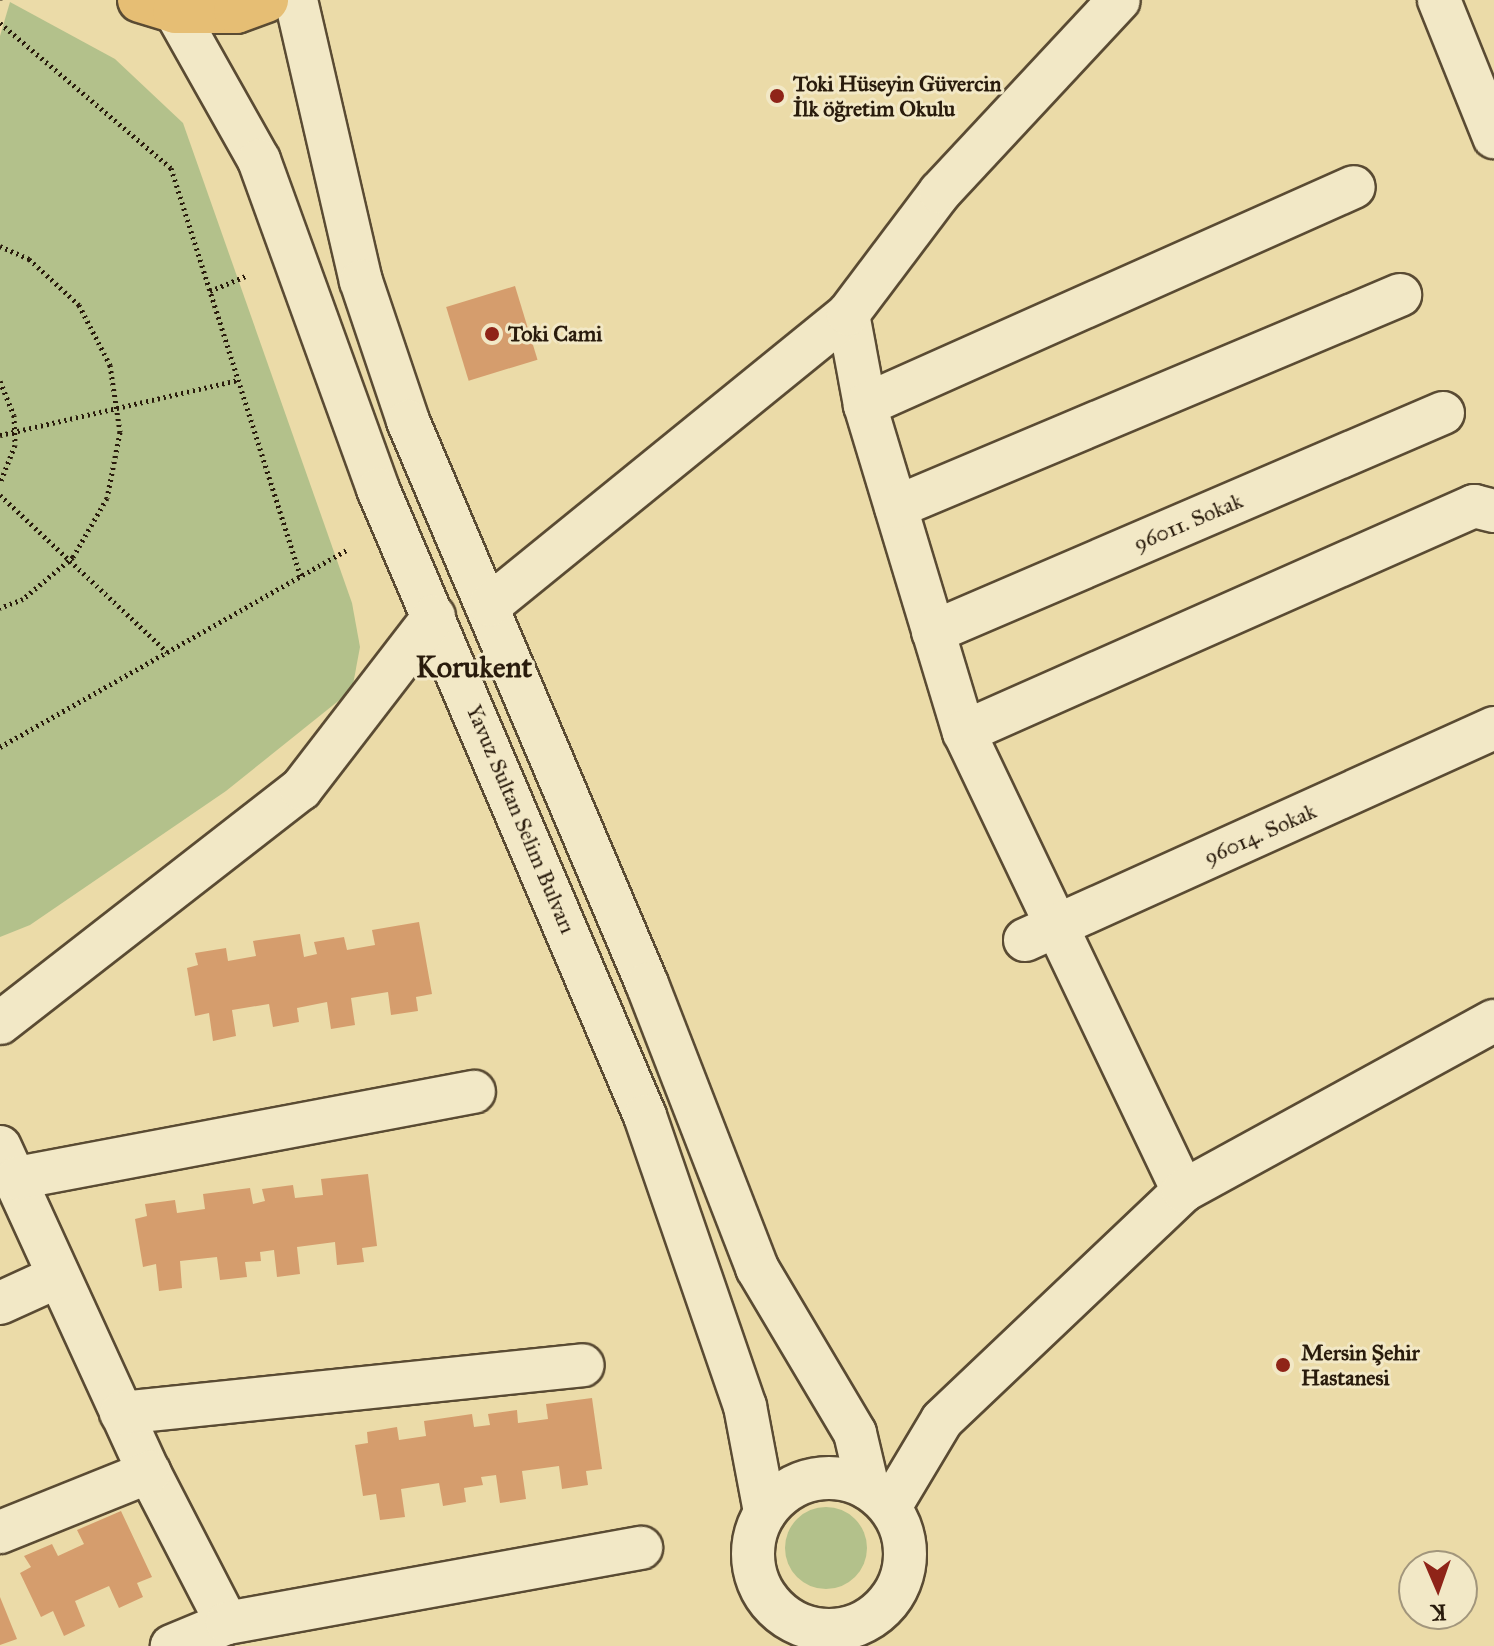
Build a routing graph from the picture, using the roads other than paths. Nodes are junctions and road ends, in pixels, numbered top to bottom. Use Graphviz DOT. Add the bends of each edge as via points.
graph roads {
  1 [pos="266,0"];
  2 [pos="296,0"];
  3 [pos="1119,0"];
  4 [pos="1439,0"];
  5 [pos="162,4"];
  6 [pos="1494,137"];
  7 [pos="1354,187"];
  8 [pos="1400,295"];
  9 [pos="848,314"];
  10 [pos="865,405"];
  11 [pos="1443,413"];
  12 [pos="896,507"];
  13 [pos="1494,511"];
  14 [pos="490,605"];
  15 [pos="434,616"];
  16 [pos="933,632"];
  17 [pos="1494,728"];
  18 [pos="964,732"];
  19 [pos="1042,932"];
  20 [pos="1494,1021"];
  21 [pos="0,1023"];
  22 [pos="474,1092"];
  23 [pos="8,1163"];
  24 [pos="1183,1191"];
  25 [pos="57,1277"];
  26 [pos="0,1303"];
  27 [pos="583,1365"];
  28 [pos="121,1413"];
  29 [pos="149,1472"];
  30 [pos="879,1497"];
  31 [pos="765,1512"];
  32 [pos="0,1532"];
  33 [pos="641,1548"];
  34 [pos="895,1594"];
  35 [pos="227,1623"];
  36 [pos="783,1630"];
  37 [pos="172,1646"];
  38 [pos="882,1646"];
  1 -- 5 [label="main road" via="236,11"];
  2 -- 14 [label="street" via="361,281 408,421"];
  3 -- 9 [label="street" via="940,192"];
  4 -- 6 [label="street"];
  5 -- 15 [label="street, Yavuz Sultan Selim Bulvarı" via="259,160 378,489"];
  7 -- 10 [label="street"];
  8 -- 12 [label="street"];
  9 -- 10 [label="street"];
  9 -- 14 [label="street"];
  10 -- 12 [label="street"];
  11 -- 16 [label="street, 96011. Sokak"];
  12 -- 16 [label="street"];
  13 -- 18 [label="street" via="1474,506"];
  14 -- 30 [label="street" via="647,984 757,1268 855,1433"];
  15 -- 21 [label="street" via="301,789"];
  15 -- 31 [label="street, Yavuz Sultan Selim Bulvarı" via="645,1116 745,1406"];
  16 -- 18 [label="street"];
  17 -- 19 [label="street, 96014. Sokak"];
  18 -- 19 [label="street"];
  19 -- 24 [label="street"];
  20 -- 24 [label="street"];
  22 -- 23 [label="street"];
  23 -- 25 [label="street"];
  24 -- 30 [label="street" via="942,1420"];
  25 -- 26 [label="street"];
  25 -- 28 [label="street"];
  27 -- 28 [label="street"];
  28 -- 29 [label="street"];
  29 -- 32 [label="street"];
  29 -- 35 [label="street"];
  30 -- 31 [label="street" via="823,1478 791,1489"];
  30 -- 34 [label="street" via="902,1530 906,1556"];
  31 -- 36 [label="street" via="755,1536 753,1562"];
  33 -- 35 [label="street"];
  34 -- 36 [label="street" via="864,1622 844,1629"];
  34 -- 38 [label="street"];
  35 -- 37 [label="street"];
}
